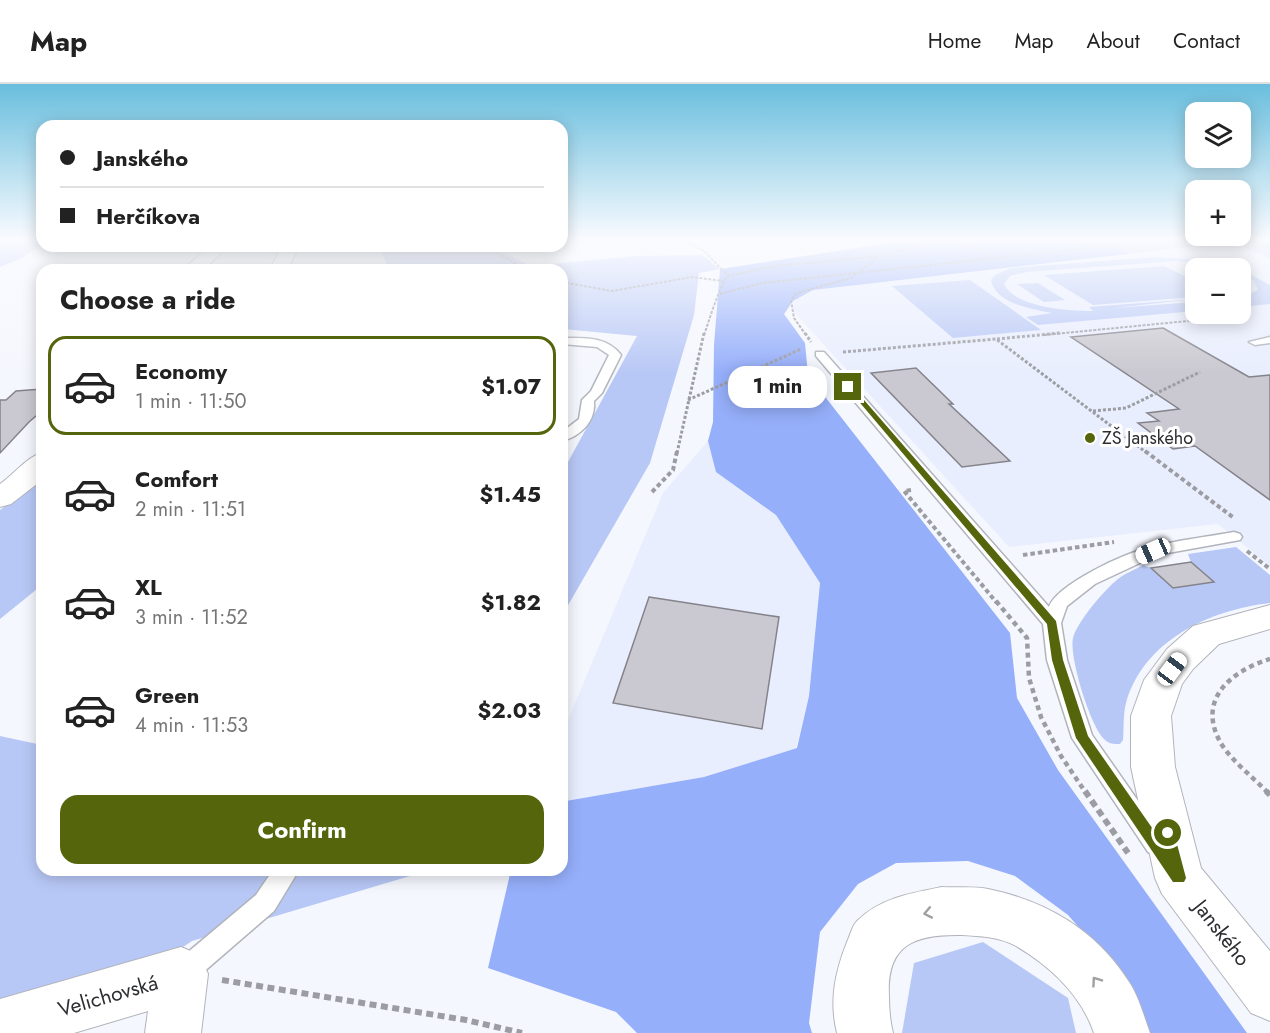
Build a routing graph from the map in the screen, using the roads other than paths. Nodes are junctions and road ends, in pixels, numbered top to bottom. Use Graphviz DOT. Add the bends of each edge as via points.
graph roads {
  1 [pos="1270,340"];
  2 [pos="568,342"];
  3 [pos="1255,342"];
  4 [pos="820,354"];
  5 [pos="568,434"];
  6 [pos="36,468"];
  7 [pos="0,498"];
  8 [pos="1240,536"];
  9 [pos="1270,617"];
  10 [pos="1052,623"];
  11 [pos="283,876"];
  12 [pos="1179,878"];
  13 [pos="181,974"];
  14 [pos="1270,994"];
  15 [pos="0,1027"];
  16 [pos="173,1033"];
  17 [pos="865,1033"];
  18 [pos="1122,1033"];
  1 -- 3 [label="lane"];
  2 -- 5 [label="lane" via="608,346 615,355 596,393 588,400 581,426"];
  4 -- 10 [label="lane"];
  6 -- 7 [label="street"];
  8 -- 10 [label="lane" via="1153,551 1089,580 1059,603"];
  9 -- 12 [label="street, Janského" via="1206,635 1164,680 1151,716 1152,767"];
  10 -- 12 [label="lane" via="1058,660 1082,738"];
  11 -- 13 [label="lane" via="265,903"];
  12 -- 14 [label="street, Janského"];
  13 -- 15 [label="street, Velichovská"];
  13 -- 16 [label="street"];
  18 -- 17 [label="street, one-way" via="1111,1003 1081,961 1029,925 986,912 942,911 904,918 874,940 861,976"];
}
